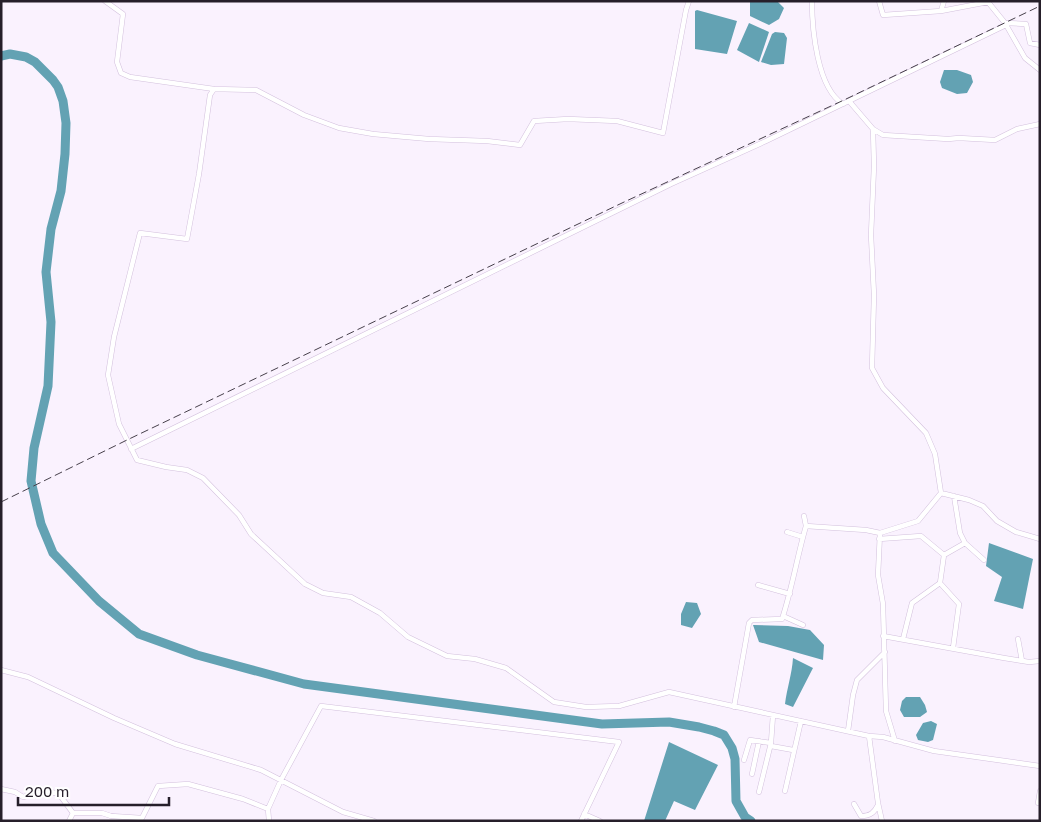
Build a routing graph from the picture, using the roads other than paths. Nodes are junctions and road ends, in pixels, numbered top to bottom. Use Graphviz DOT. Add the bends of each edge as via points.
graph roads {
  1 [pos="104,1"];
  2 [pos="689,1"];
  3 [pos="812,1"];
  4 [pos="879,1"];
  5 [pos="944,1"];
  6 [pos="941,11"];
  7 [pos="1006,24"];
  8 [pos="1040,45"];
  9 [pos="1040,70"];
  10 [pos="214,89"];
  11 [pos="849,101"];
  12 [pos="843,104"];
  13 [pos="1040,124"];
  14 [pos="873,129"];
  15 [pos="132,449"];
  16 [pos="941,493"];
  17 [pos="954,496"];
  18 [pos="804,516"];
  19 [pos="806,526"];
  20 [pos="786,532"];
  21 [pos="880,533"];
  22 [pos="803,537"];
  23 [pos="879,539"];
  24 [pos="1040,539"];
  25 [pos="964,543"];
  26 [pos="944,555"];
  27 [pos="984,560"];
  28 [pos="940,583"];
  29 [pos="758,585"];
  30 [pos="790,594"];
  31 [pos="783,616"];
  32 [pos="803,625"];
  33 [pos="883,636"];
  34 [pos="903,639"];
  35 [pos="1018,639"];
  36 [pos="953,648"];
  37 [pos="884,652"];
  38 [pos="1022,661"];
  39 [pos="1040,661"];
  40 [pos="1,670"];
  41 [pos="734,707"];
  42 [pos="773,715"];
  43 [pos="801,721"];
  44 [pos="848,731"];
  45 [pos="869,736"];
  46 [pos="759,741"];
  47 [pos="895,741"];
  48 [pos="771,744"];
  49 [pos="794,750"];
  50 [pos="744,760"];
  51 [pos="1040,766"];
  52 [pos="752,774"];
  53 [pos="281,780"];
  54 [pos="1,789"];
  55 [pos="785,790"];
  56 [pos="1040,791"];
  57 [pos="759,792"];
  58 [pos="878,803"];
  59 [pos="1038,803"];
  60 [pos="854,804"];
  61 [pos="268,809"];
  62 [pos="73,813"];
  63 [pos="584,814"];
  64 [pos="69,821"];
  65 [pos="269,821"];
  66 [pos="374,821"];
  67 [pos="581,821"];
  68 [pos="600,821"];
  69 [pos="882,821"];
  1 -- 10 [label="street" via="123,14 117,62 121,73"];
  2 -- 10 [label="street" via="663,133 617,121 568,119 534,121 520,145 373,134 340,128 304,115 256,90"];
  3 -- 12 [label="street" via="817,55 830,92"];
  4 -- 6 [label="street" via="883,15"];
  5 -- 6 [label="street"];
  6 -- 7 [label="street" via="988,2"];
  7 -- 8 [label="street" via="1026,24 1030,43"];
  7 -- 9 [label="street" via="1025,58"];
  7 -- 11 [label="street"];
  10 -- 15 [label="street" via="210,94 187,239 140,234 114,337 108,375 119,424"];
  11 -- 12 [label="street"];
  11 -- 14 [label="street"];
  12 -- 15 [label="street" via="671,184"];
  13 -- 14 [label="street" via="1017,128 995,140 883,135"];
  14 -- 16 [label="street" via="872,368 883,388 926,433 935,454"];
  15 -- 41 [label="street" via="137,460 187,470 203,478 239,515 251,534 306,584 323,593 351,597 380,613 408,637 447,656 475,659 506,668 554,702 586,707 619,706 669,692"];
  16 -- 17 [label="street"];
  16 -- 21 [label="street" via="918,521"];
  17 -- 24 [label="street" via="983,506 997,521 1016,532"];
  17 -- 25 [label="street"];
  18 -- 19 [label="street"];
  19 -- 21 [label="street"];
  19 -- 22 [label="street"];
  20 -- 22 [label="street"];
  21 -- 23 [label="street"];
  22 -- 30 [label="street"];
  23 -- 26 [label="street" via="921,536"];
  23 -- 33 [label="street"];
  25 -- 26 [label="street"];
  25 -- 27 [label="street"];
  26 -- 28 [label="street"];
  28 -- 34 [label="street" via="912,603"];
  28 -- 36 [label="street" via="959,604"];
  29 -- 30 [label="street"];
  30 -- 31 [label="street"];
  31 -- 32 [label="street"];
  31 -- 41 [label="street" via="782,619 752,620 749,623"];
  33 -- 34 [label="street"];
  33 -- 37 [label="street"];
  34 -- 36 [label="street"];
  35 -- 38 [label="street"];
  36 -- 38 [label="street"];
  37 -- 44 [label="street" via="857,680"];
  37 -- 47 [label="street" via="886,711"];
  38 -- 39 [label="street"];
  40 -- 53 [label="street" via="28,677 175,744 261,770"];
  41 -- 42 [label="street"];
  42 -- 43 [label="street"];
  42 -- 48 [label="street"];
  43 -- 44 [label="street"];
  43 -- 49 [label="street"];
  44 -- 45 [label="street"];
  45 -- 47 [label="street"];
  45 -- 58 [label="street"];
  46 -- 48 [label="street"];
  46 -- 50 [label="street" via="750,740"];
  46 -- 52 [label="street"];
  47 -- 51 [label="street" via="934,751"];
  48 -- 49 [label="street"];
  48 -- 57 [label="street"];
  49 -- 55 [label="street"];
  53 -- 61 [label="street"];
  53 -- 63 [label="street" via="321,706 619,742"];
  53 -- 66 [label="street" via="343,812"];
  54 -- 62 [label="street" via="24,797 47,791 59,794"];
  56 -- 59 [label="street"];
  58 -- 60 [label="street" via="874,812 867,816 860,816"];
  58 -- 69 [label="street"];
  61 -- 62 [label="street" via="188,784 158,786 142,818"];
  61 -- 65 [label="street"];
  62 -- 64 [label="street"];
  63 -- 67 [label="street"];
  63 -- 68 [label="street"];
}
